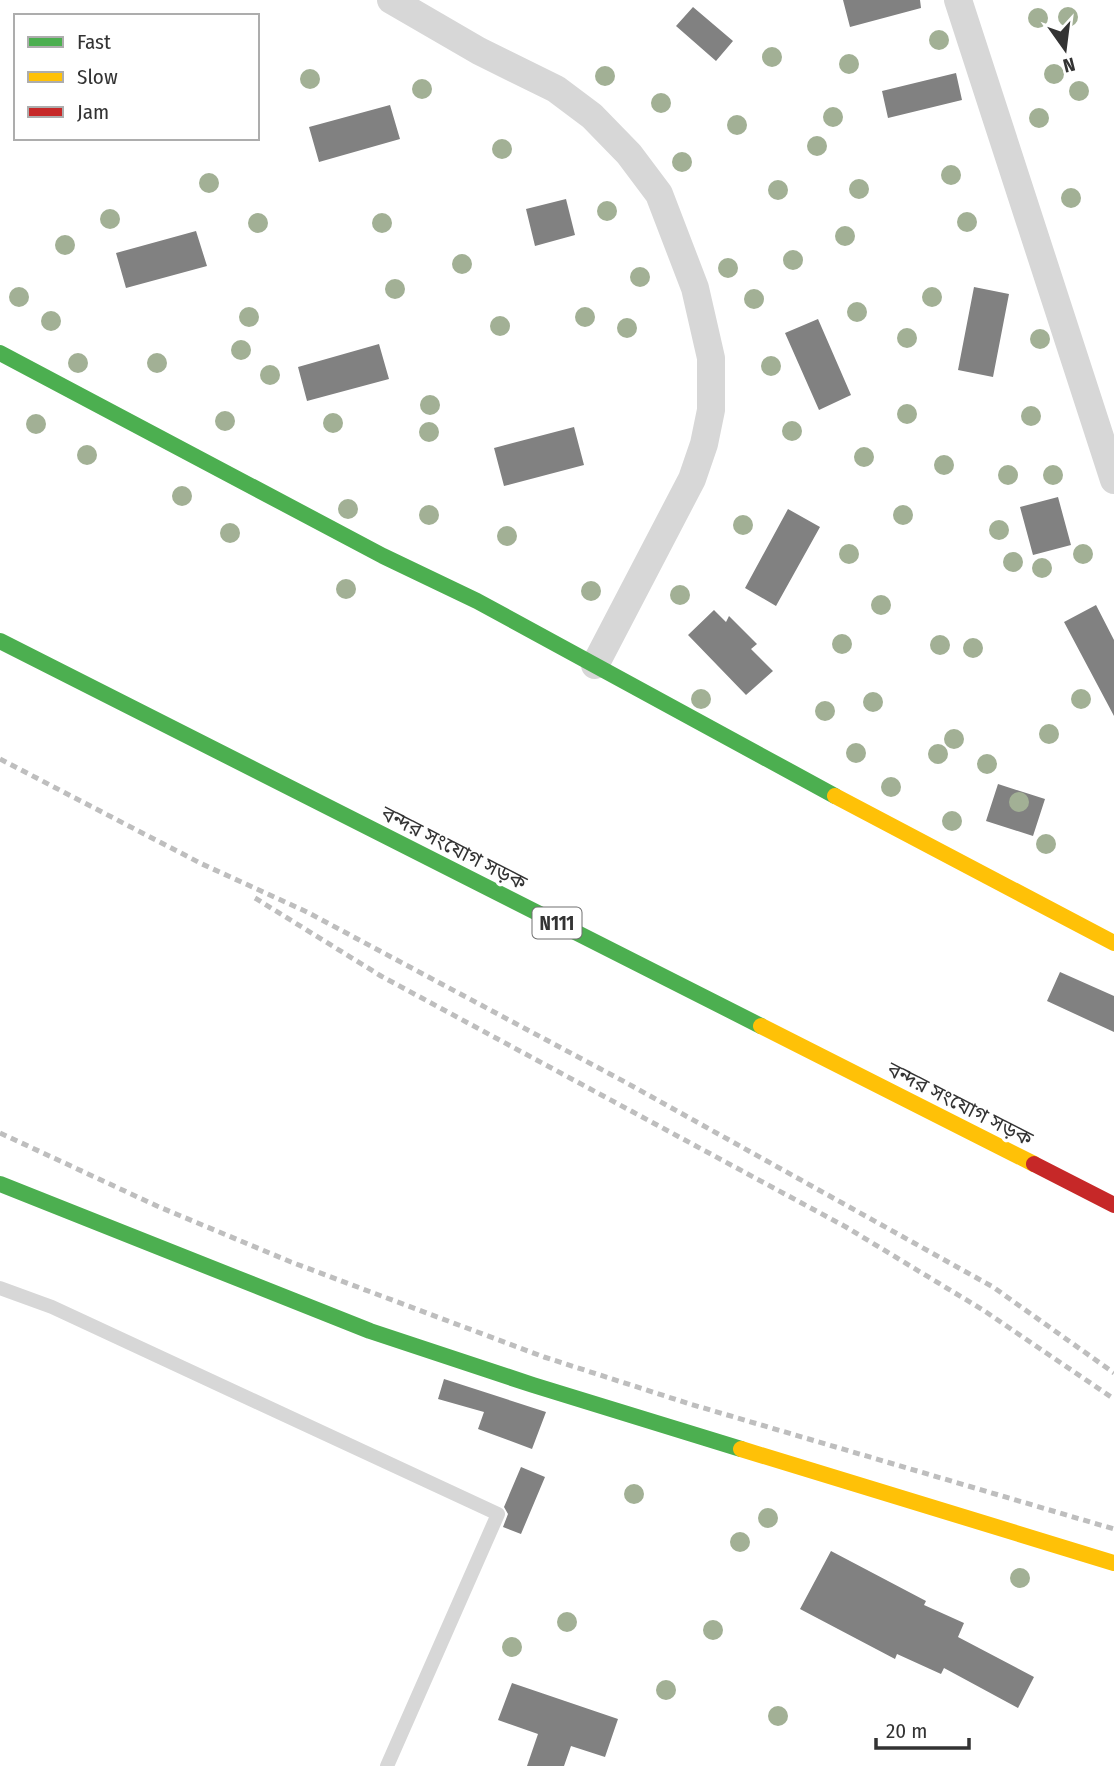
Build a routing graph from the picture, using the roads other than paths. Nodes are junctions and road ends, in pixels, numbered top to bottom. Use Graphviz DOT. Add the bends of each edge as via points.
graph roads {
  1 [pos="391,0"];
  2 [pos="958,0"];
  3 [pos="0,353"];
  4 [pos="1114,480"];
  5 [pos="0,641"];
  6 [pos="595,665"];
  7 [pos="1114,943"];
  8 [pos="0,1184"];
  9 [pos="1114,1205"];
  10 [pos="0,1288"];
  11 [pos="1114,1563"];
  12 [pos="387,1766"];
  1 -- 6 [label="street" via="556,89 592,116 659,194 695,288 711,358 711,410 704,444 686,491"];
  2 -- 4 [label="street"];
  3 -- 6 [label="main road"];
  5 -- 9 [label="main road, বন্দর সংযোগ সড়ক / N111"];
  6 -- 7 [label="main road"];
  8 -- 11 [label="main road" via="394,1339"];
  10 -- 12 [label="lane" via="65,1313 498,1514"];
}
